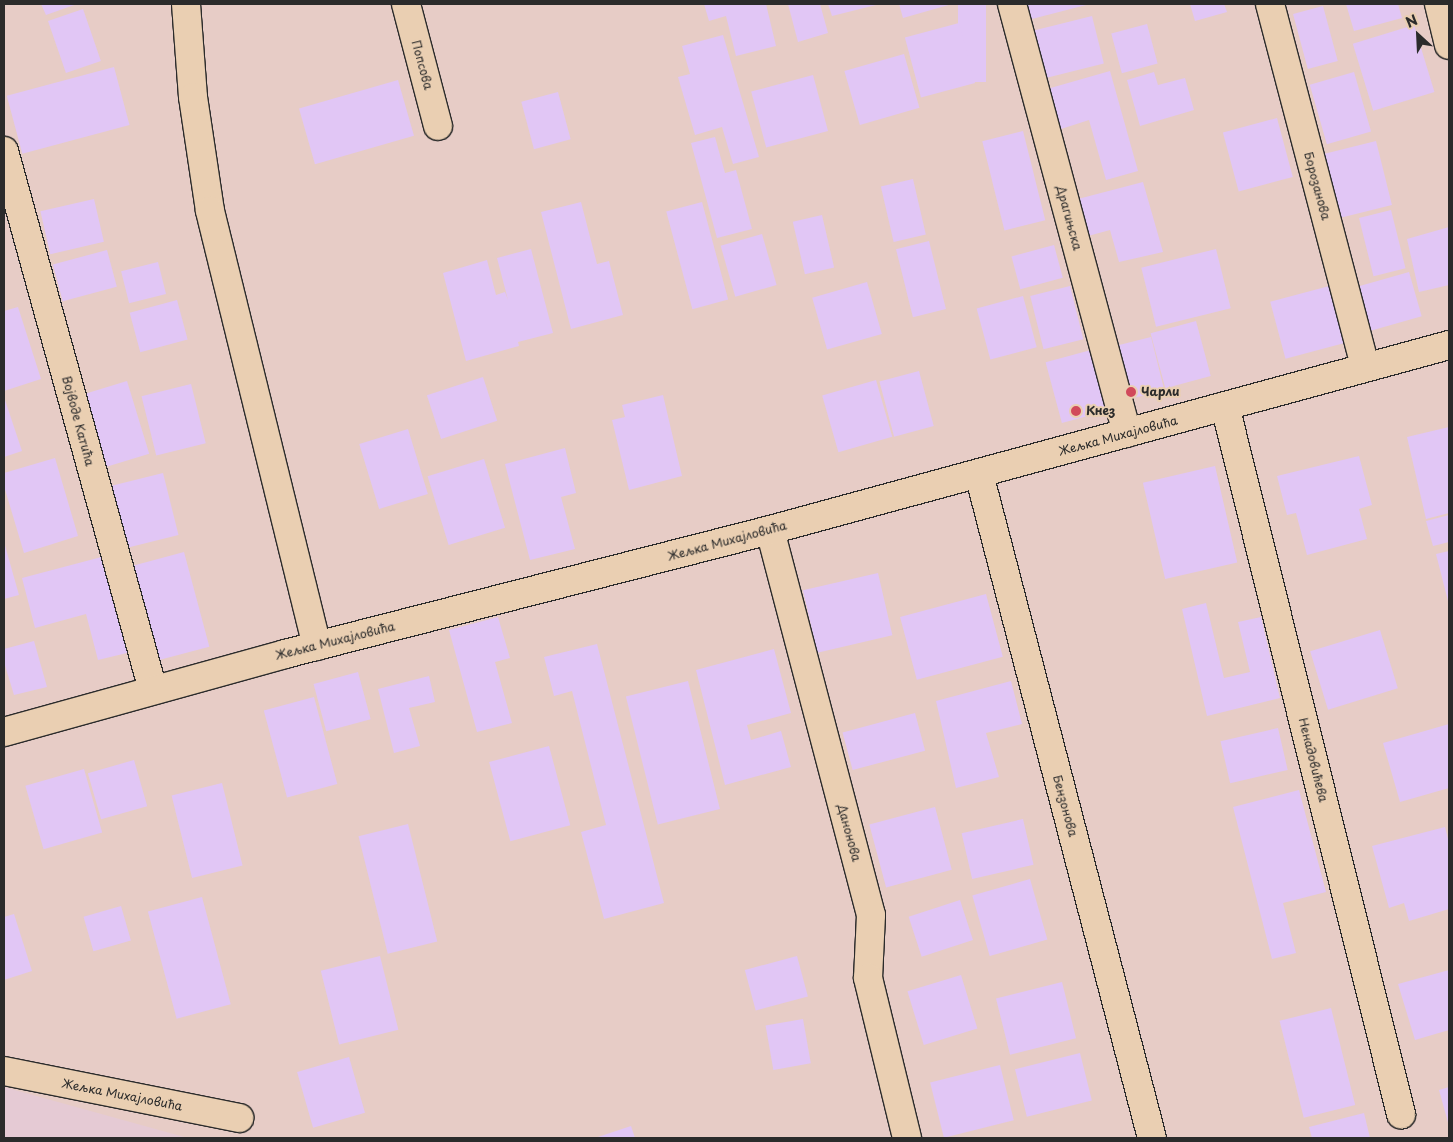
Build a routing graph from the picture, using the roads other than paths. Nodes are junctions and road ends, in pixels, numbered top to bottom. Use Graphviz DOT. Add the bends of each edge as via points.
graph roads {
  1 [pos="186,4"];
  2 [pos="406,4"];
  3 [pos="1012,4"];
  4 [pos="1270,4"];
  5 [pos="1439,4"];
  6 [pos="1449,45"];
  7 [pos="438,126"];
  8 [pos="4,151"];
  9 [pos="1449,345"];
  10 [pos="1365,367"];
  11 [pos="1225,406"];
  12 [pos="1127,433"];
  13 [pos="979,474"];
  14 [pos="770,530"];
  15 [pos="317,646"];
  16 [pos="153,690"];
  17 [pos="4,732"];
  18 [pos="4,1071"];
  19 [pos="1401,1114"];
  20 [pos="239,1118"];
  21 [pos="907,1138"];
  22 [pos="1152,1138"];
  1 -- 15 [label="street" via="193,97 210,211"];
  2 -- 7 [label="street, Попсова"];
  3 -- 12 [label="street, Драгињска"];
  4 -- 10 [label="street, Борозанова"];
  5 -- 6 [label="street"];
  8 -- 16 [label="street, Војводе Катића"];
  9 -- 10 [label="street, Жељка Михајловића"];
  10 -- 11 [label="street, Жељка Михајловића"];
  11 -- 12 [label="street, Жељка Михајловића"];
  11 -- 19 [label="street, Ненадовићева"];
  12 -- 13 [label="street, Жељка Михајловића"];
  13 -- 14 [label="street, Жељка Михајловића"];
  13 -- 22 [label="street, Бензонова"];
  14 -- 15 [label="street, Жељка Михајловића"];
  14 -- 21 [label="street, Данонова" via="871,915 868,978"];
  15 -- 16 [label="street, Жељка Михајловића"];
  16 -- 17 [label="street, Жељка Михајловића"];
  18 -- 20 [label="street, Жељка Михајловића"];
}
